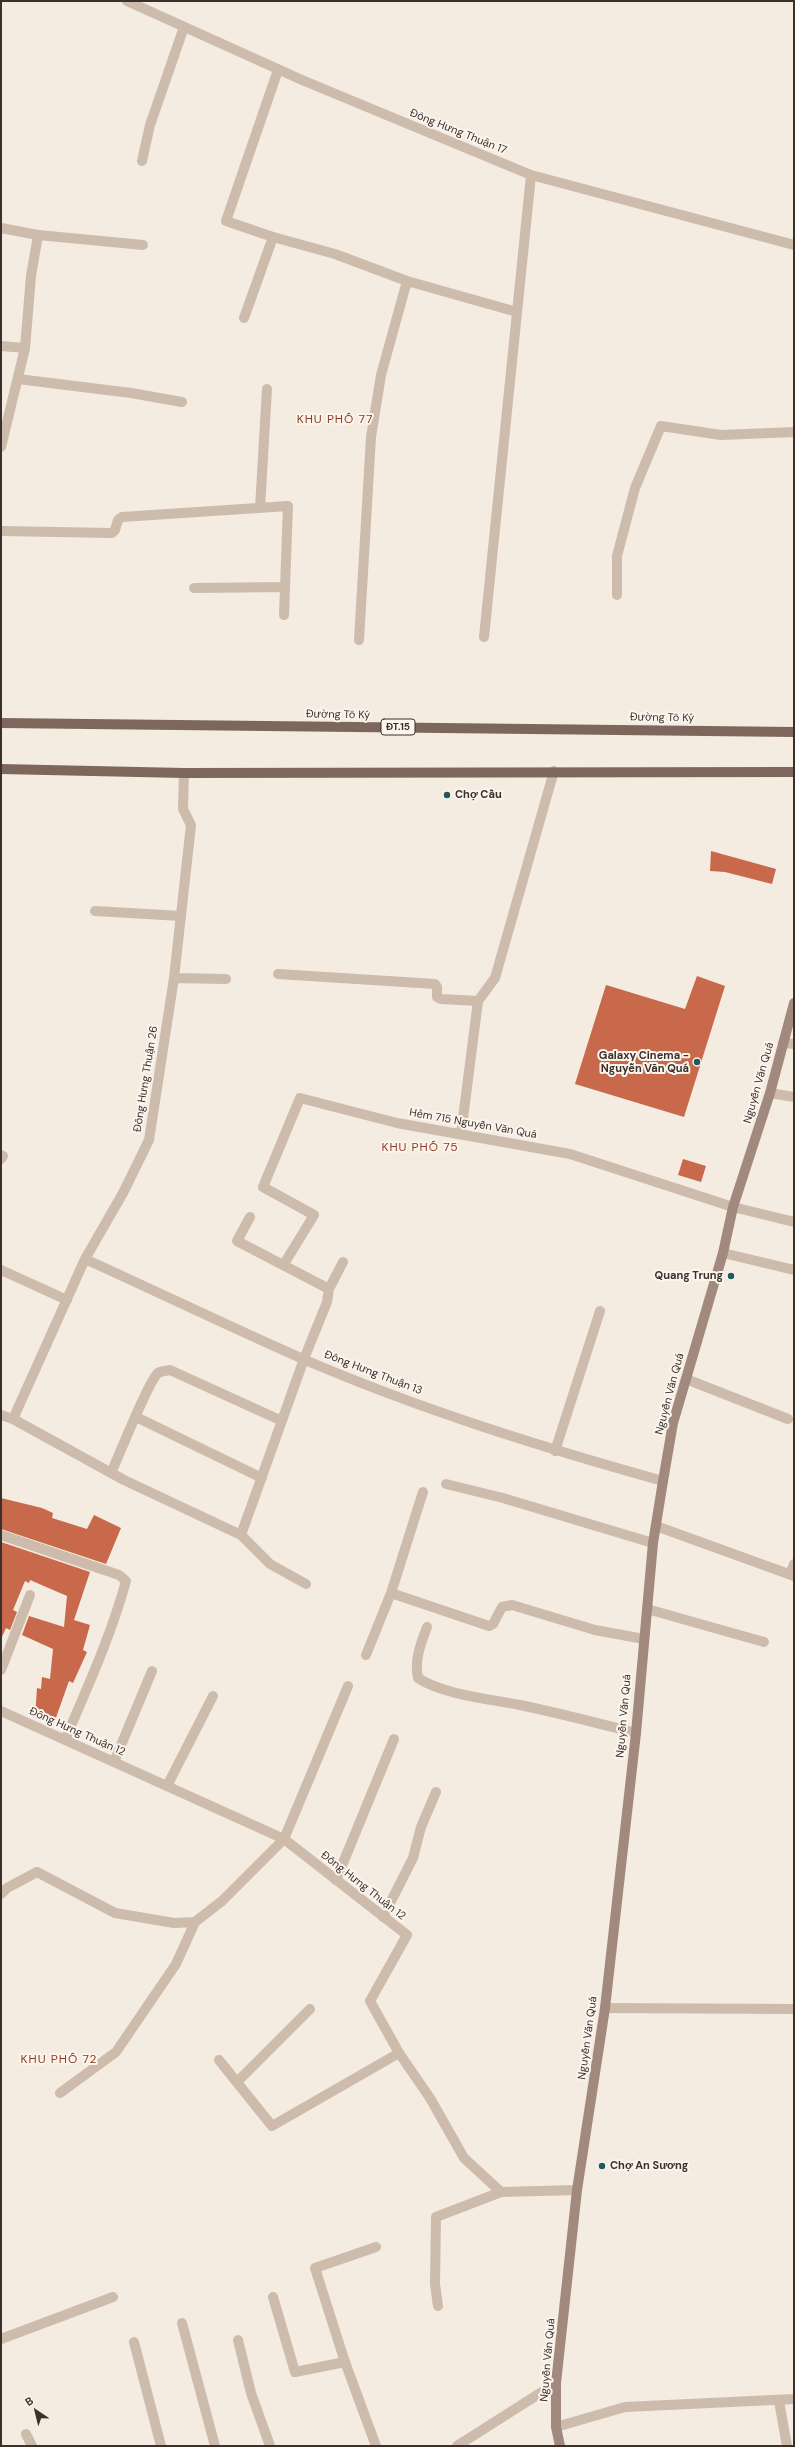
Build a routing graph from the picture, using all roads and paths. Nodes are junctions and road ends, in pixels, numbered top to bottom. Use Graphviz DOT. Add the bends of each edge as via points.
graph roads {
  1 [pos="127,1"];
  2 [pos="184,27"];
  3 [pos="278,70"];
  4 [pos="142,161"];
  5 [pos="531,175"];
  6 [pos="1,228"];
  7 [pos="38,235"];
  8 [pos="273,237"];
  9 [pos="143,245"];
  10 [pos="794,245"];
  11 [pos="407,281"];
  12 [pos="518,312"];
  13 [pos="244,318"];
  14 [pos="1,346"];
  15 [pos="25,348"];
  16 [pos="18,379"];
  17 [pos="267,389"];
  18 [pos="182,402"];
  19 [pos="794,432"];
  20 [pos="1,447"];
  21 [pos="260,508"];
  22 [pos="1,531"];
  23 [pos="285,587"];
  24 [pos="194,588"];
  25 [pos="617,595"];
  26 [pos="284,615"];
  27 [pos="484,637"];
  28 [pos="359,640"];
  29 [pos="1,723"];
  30 [pos="794,732"];
  31 [pos="1,769"];
  32 [pos="554,771"];
  33 [pos="794,772"];
  34 [pos="184,773"];
  35 [pos="95,910"];
  36 [pos="180,916"];
  37 [pos="278,974"];
  38 [pos="174,978"];
  39 [pos="226,979"];
  40 [pos="478,1002"];
  41 [pos="794,1003"];
  42 [pos="783,1043"];
  43 [pos="794,1044"];
  44 [pos="770,1093"];
  45 [pos="794,1097"];
  46 [pos="461,1134"];
  47 [pos="1,1155"];
  48 [pos="1,1160"];
  49 [pos="733,1208"];
  50 [pos="250,1218"];
  51 [pos="794,1222"];
  52 [pos="723,1253"];
  53 [pos="85,1259"];
  54 [pos="343,1262"];
  55 [pos="284,1264"];
  56 [pos="794,1270"];
  57 [pos="2,1273"];
  58 [pos="329,1290"];
  59 [pos="67,1300"];
  60 [pos="600,1311"];
  61 [pos="304,1359"];
  62 [pos="686,1379"];
  63 [pos="1,1415"];
  64 [pos="136,1417"];
  65 [pos="13,1419"];
  66 [pos="788,1419"];
  67 [pos="282,1421"];
  68 [pos="555,1451"];
  69 [pos="111,1473"];
  70 [pos="262,1478"];
  71 [pos="663,1481"];
  72 [pos="446,1484"];
  73 [pos="423,1492"];
  74 [pos="656,1526"];
  75 [pos="1,1535"];
  76 [pos="241,1535"];
  77 [pos="653,1543"];
  78 [pos="794,1564"];
  79 [pos="792,1575"];
  80 [pos="306,1584"];
  81 [pos="391,1593"];
  82 [pos="30,1595"];
  83 [pos="647,1609"];
  84 [pos="427,1627"];
  85 [pos="644,1639"];
  86 [pos="764,1642"];
  87 [pos="366,1655"];
  88 [pos="1,1670"];
  89 [pos="152,1671"];
  90 [pos="348,1686"];
  91 [pos="213,1696"];
  92 [pos="1,1711"];
  93 [pos="636,1733"];
  94 [pos="394,1739"];
  95 [pos="65,1740"];
  96 [pos="114,1762"];
  97 [pos="167,1786"];
  98 [pos="436,1792"];
  99 [pos="284,1839"];
  100 [pos="336,1880"];
  101 [pos="1,1894"];
  102 [pos="383,1917"];
  103 [pos="195,1922"];
  104 [pos="310,2008"];
  105 [pos="605,2008"];
  106 [pos="794,2009"];
  107 [pos="399,2053"];
  108 [pos="219,2060"];
  109 [pos="237,2082"];
  110 [pos="60,2093"];
  111 [pos="577,2190"];
  112 [pos="501,2192"];
  113 [pos="376,2247"];
  114 [pos="113,2297"];
  115 [pos="273,2297"];
  116 [pos="438,2306"];
  117 [pos="182,2323"];
  118 [pos="1,2339"];
  119 [pos="238,2340"];
  120 [pos="134,2342"];
  121 [pos="345,2362"];
  122 [pos="556,2383"];
  123 [pos="794,2399"];
  124 [pos="778,2401"];
  125 [pos="556,2427"];
  126 [pos="26,2434"];
  127 [pos="32,2446"];
  128 [pos="161,2446"];
  129 [pos="215,2446"];
  130 [pos="270,2446"];
  131 [pos="376,2446"];
  132 [pos="457,2446"];
  133 [pos="560,2446"];
  134 [pos="787,2446"];
  1 -- 2 [label="street, Đông Hưng Thuận 17"];
  2 -- 3 [label="street, Đông Hưng Thuận 17"];
  2 -- 4 [label="street" via="150,125"];
  3 -- 5 [label="street, Đông Hưng Thuận 17"];
  3 -- 8 [label="street" via="226,221"];
  5 -- 10 [label="street, Đông Hưng Thuận 17"];
  5 -- 12 [label="street"];
  6 -- 7 [label="street"];
  7 -- 9 [label="street"];
  7 -- 15 [label="street" via="31,276"];
  8 -- 11 [label="street" via="335,254"];
  8 -- 13 [label="street"];
  11 -- 12 [label="street"];
  11 -- 28 [label="street" via="381,375 371,437"];
  12 -- 27 [label="street"];
  14 -- 15 [label="street"];
  15 -- 16 [label="street"];
  16 -- 18 [label="street"];
  16 -- 20 [label="street"];
  17 -- 21 [label="street"];
  19 -- 25 [label="street" via="721,435 661,426 635,488 617,556"];
  21 -- 22 [label="street" via="122,517 112,533"];
  21 -- 23 [label="street" via="288,506"];
  23 -- 24 [label="street"];
  23 -- 26 [label="street"];
  29 -- 30 [label="main road, Đường Tô Ký / ĐT.15"];
  31 -- 34 [label="main road"];
  32 -- 33 [label="main road"];
  32 -- 34 [label="main road"];
  32 -- 40 [label="street" via="495,978"];
  34 -- 36 [label="street, Đông Hưng Thuận 26" via="183,809 191,825"];
  35 -- 36 [label="street"];
  36 -- 38 [label="street, Đông Hưng Thuận 26"];
  37 -- 40 [label="street" via="435,984 436,997"];
  38 -- 39 [label="street"];
  38 -- 53 [label="street, Đông Hưng Thuận 26" via="149,1140 123,1193"];
  40 -- 46 [label="street"];
  41 -- 42 [label="main road, Nguyễn Văn Quá"];
  42 -- 43 [label="street"];
  42 -- 44 [label="main road, Nguyễn Văn Quá"];
  44 -- 45 [label="street"];
  44 -- 49 [label="main road, Nguyễn Văn Quá"];
  46 -- 49 [label="street, Hẻm 715 Nguyễn Văn Quá" via="570,1154"];
  46 -- 55 [label="street, Hẻm 715 Nguyễn Văn Quá" via="397,1123 300,1098 263,1187 314,1215"];
  47 -- 48 [label="street"];
  49 -- 51 [label="street, Hẻm 715 Nguyễn Văn Quá"];
  49 -- 52 [label="main road, Nguyễn Văn Quá"];
  50 -- 55 [label="street" via="237,1241"];
  52 -- 56 [label="street"];
  52 -- 62 [label="main road, Nguyễn Văn Quá"];
  53 -- 59 [label="street, Đông Hưng Thuận 26"];
  53 -- 61 [label="street, Đông Hưng Thuận 13"];
  54 -- 58 [label="street"];
  55 -- 58 [label="street"];
  57 -- 59 [label="street"];
  58 -- 61 [label="street" via="327,1302"];
  59 -- 65 [label="street, Đông Hưng Thuận 26"];
  60 -- 68 [label="street"];
  61 -- 67 [label="street"];
  61 -- 68 [label="street, Đông Hưng Thuận 13" via="445,1414"];
  62 -- 66 [label="street"];
  62 -- 71 [label="main road, Nguyễn Văn Quá" via="673,1423"];
  63 -- 65 [label="street"];
  64 -- 67 [label="street" via="156,1376 170,1370"];
  64 -- 69 [label="street"];
  64 -- 70 [label="street"];
  65 -- 69 [label="street"];
  67 -- 70 [label="street"];
  68 -- 71 [label="street, Đông Hưng Thuận 13"];
  69 -- 76 [label="street"];
  70 -- 76 [label="street"];
  71 -- 74 [label="main road, Nguyễn Văn Quá"];
  72 -- 77 [label="street" via="503,1498"];
  73 -- 81 [label="street"];
  74 -- 77 [label="main road, Nguyễn Văn Quá"];
  74 -- 79 [label="street"];
  75 -- 95 [label="street" via="119,1575 126,1581 121,1601"];
  76 -- 80 [label="street" via="270,1564"];
  77 -- 83 [label="main road, Nguyễn Văn Quá"];
  78 -- 79 [label="street"];
  81 -- 85 [label="street" via="484,1625 493,1624 502,1606 512,1605 595,1630"];
  81 -- 87 [label="street"];
  82 -- 88 [label="street"];
  83 -- 85 [label="main road, Nguyễn Văn Quá"];
  83 -- 86 [label="street"];
  84 -- 93 [label="street" via="418,1653 416,1669 418,1678 424,1682 460,1693 564,1714"];
  85 -- 93 [label="main road, Nguyễn Văn Quá"];
  89 -- 96 [label="street"];
  90 -- 99 [label="street"];
  91 -- 97 [label="street"];
  92 -- 95 [label="street, Đông Hưng Thuận 12"];
  93 -- 105 [label="main road, Nguyễn Văn Quá"];
  94 -- 100 [label="street"];
  95 -- 96 [label="street, Đông Hưng Thuận 12"];
  96 -- 97 [label="street, Đông Hưng Thuận 12"];
  97 -- 99 [label="street, Đông Hưng Thuận 12"];
  98 -- 102 [label="street" via="421,1827 413,1858"];
  99 -- 100 [label="street, Đông Hưng Thuận 12"];
  99 -- 103 [label="street" via="222,1901"];
  100 -- 102 [label="street, Đông Hưng Thuận 12"];
  101 -- 103 [label="street" via="37,1872 115,1913 174,1923"];
  102 -- 107 [label="street, Đông Hưng Thuận 12" via="407,1936 370,2001"];
  103 -- 110 [label="street" via="176,1964 116,2052"];
  104 -- 109 [label="street"];
  105 -- 106 [label="street"];
  105 -- 111 [label="main road, Nguyễn Văn Quá"];
  107 -- 109 [label="street" via="272,2126"];
  107 -- 112 [label="street, Đông Hưng Thuận 12" via="430,2098 464,2158"];
  108 -- 109 [label="street"];
  111 -- 112 [label="street"];
  111 -- 122 [label="main road, Nguyễn Văn Quá"];
  112 -- 116 [label="street" via="436,2218 435,2284"];
  113 -- 121 [label="street" via="315,2268"];
  114 -- 118 [label="street"];
  115 -- 121 [label="street" via="295,2372"];
  117 -- 129 [label="street"];
  119 -- 130 [label="street" via="251,2393"];
  120 -- 128 [label="street"];
  121 -- 131 [label="street"];
  122 -- 125 [label="main road, Nguyễn Văn Quá"];
  122 -- 132 [label="street"];
  123 -- 124 [label="street"];
  124 -- 125 [label="street" via="625,2407"];
  124 -- 134 [label="street"];
  125 -- 133 [label="main road, Nguyễn Văn Quá"];
  126 -- 127 [label="street"];
}
